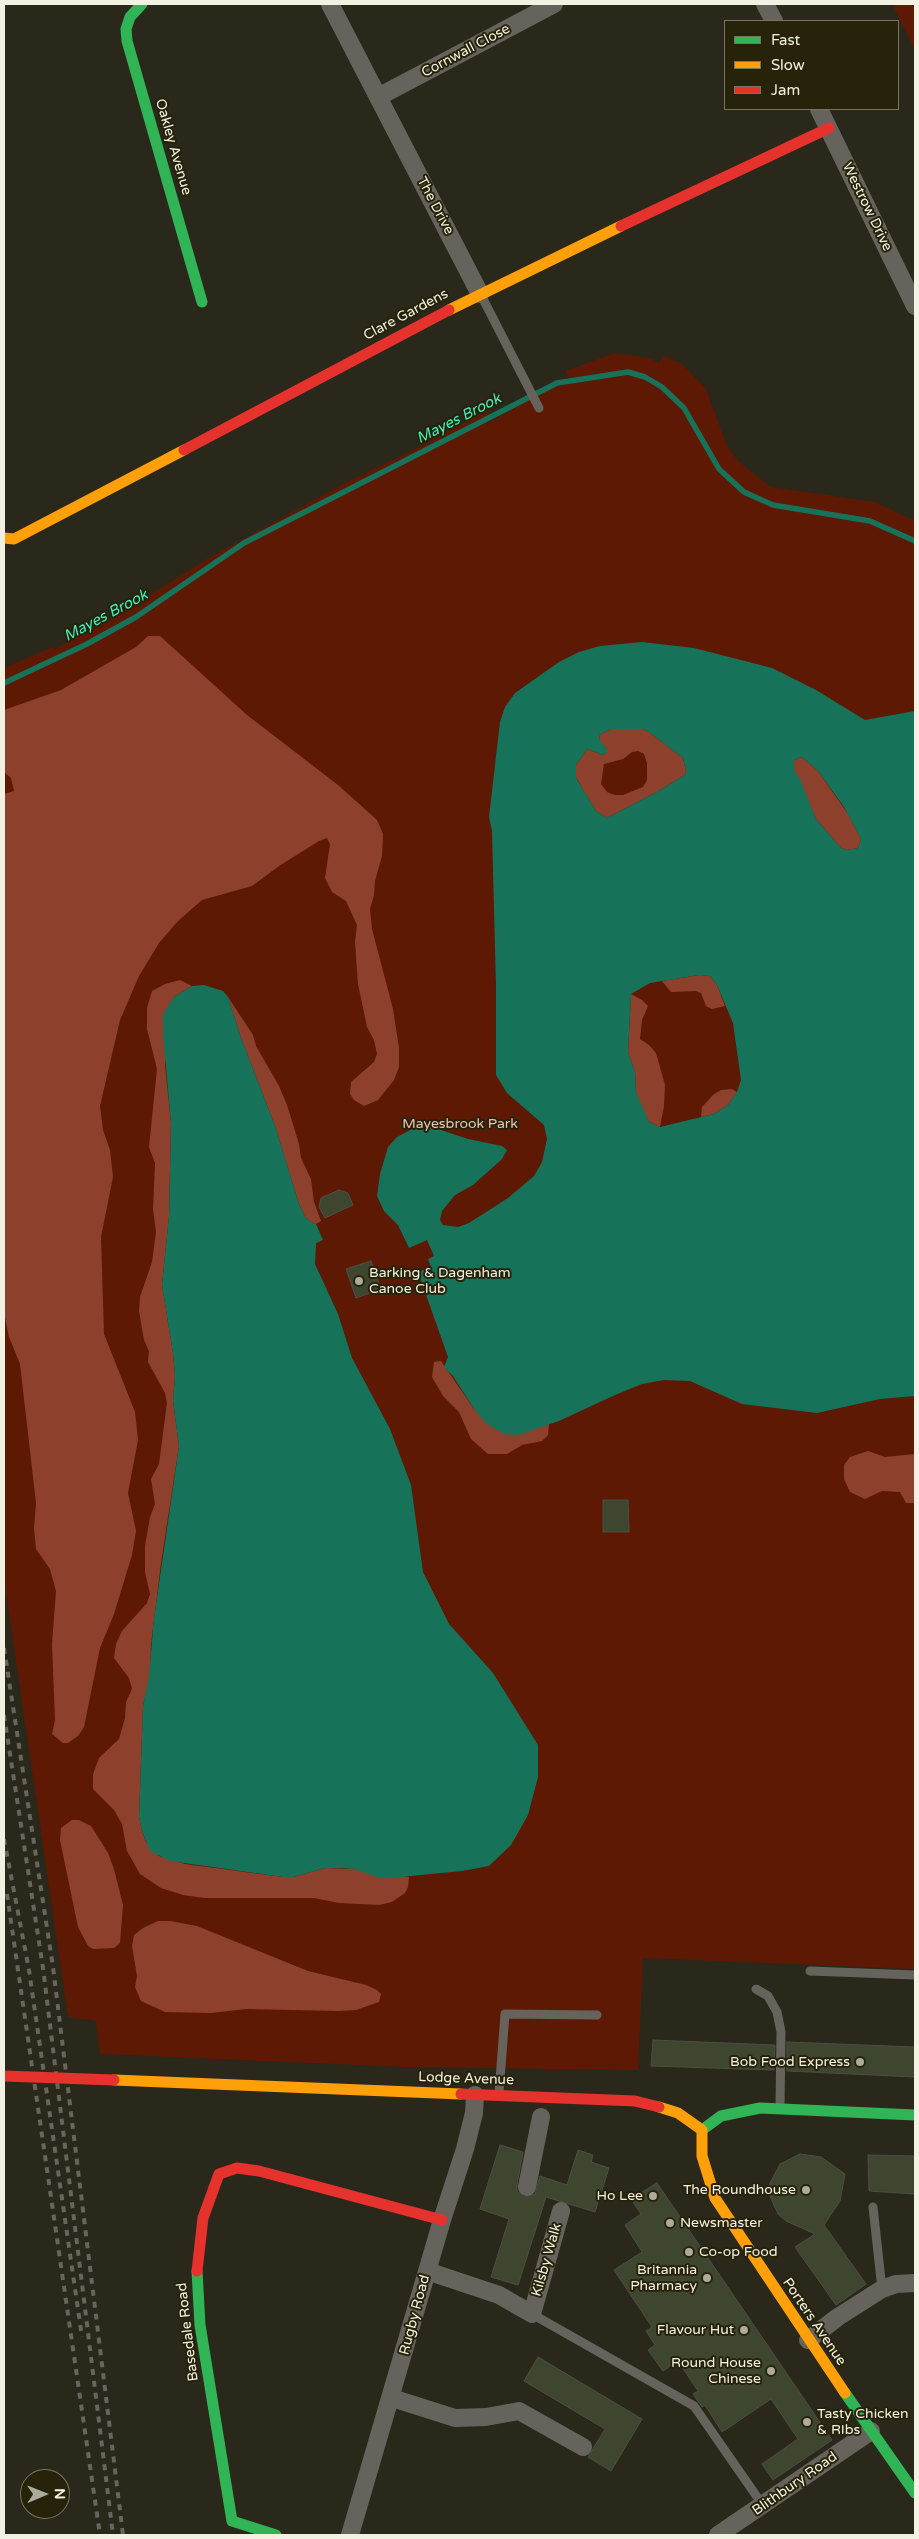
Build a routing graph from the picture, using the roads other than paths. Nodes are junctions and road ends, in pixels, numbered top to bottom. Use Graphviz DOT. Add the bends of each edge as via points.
graph roads {
  1 [pos="142,4"];
  2 [pos="330,4"];
  3 [pos="554,4"];
  4 [pos="765,4"];
  5 [pos="773,20"];
  6 [pos="378,97"];
  7 [pos="820,110"];
  8 [pos="829,128"];
  9 [pos="480,294"];
  10 [pos="202,302"];
  11 [pos="915,306"];
  12 [pos="539,408"];
  13 [pos="4,538"];
  14 [pos="810,1971"];
  15 [pos="915,1975"];
  16 [pos="756,1989"];
  17 [pos="597,2015"];
  18 [pos="4,2076"];
  19 [pos="475,2095"];
  20 [pos="499,2096"];
  21 [pos="780,2109"];
  22 [pos="915,2115"];
  23 [pos="540,2116"];
  24 [pos="702,2130"];
  25 [pos="527,2188"];
  26 [pos="873,2207"];
  27 [pos="561,2211"];
  28 [pos="442,2220"];
  29 [pos="427,2271"];
  30 [pos="915,2283"];
  31 [pos="882,2288"];
  32 [pos="532,2314"];
  33 [pos="808,2340"];
  34 [pos="392,2398"];
  35 [pos="871,2431"];
  36 [pos="583,2446"];
  37 [pos="915,2493"];
  38 [pos="762,2504"];
  39 [pos="276,2535"];
  40 [pos="350,2535"];
  41 [pos="719,2535"];
  1 -- 10 [label="street, Oakley Avenue" via="130,17 127,41"];
  2 -- 6 [label="street, The Drive"];
  3 -- 6 [label="street, Cornwall Close"];
  4 -- 5 [label="street"];
  6 -- 9 [label="street, The Drive"];
  7 -- 8 [label="street, Westrow Drive"];
  8 -- 9 [label="street, Clare Gardens"];
  8 -- 11 [label="street, Westrow Drive"];
  9 -- 12 [label="lane, The Drive"];
  9 -- 13 [label="street, Clare Gardens" via="14,539"];
  14 -- 15 [label="lane"];
  16 -- 21 [label="lane" via="771,2000 779,2019"];
  17 -- 20 [label="lane" via="505,2014"];
  18 -- 19 [label="street, Lodge Avenue, bridge"];
  19 -- 20 [label="street, Lodge Avenue"];
  19 -- 28 [label="street, Rugby Road" via="465,2149"];
  20 -- 24 [label="street, Lodge Avenue" via="648,2103 678,2113"];
  21 -- 22 [label="street"];
  21 -- 24 [label="street" via="760,2108 722,2116"];
  23 -- 25 [label="street"];
  24 -- 33 [label="street, Porters Avenue" via="702,2156 715,2198"];
  26 -- 31 [label="lane"];
  27 -- 32 [label="street, Kilsby Walk"];
  28 -- 29 [label="street, Rugby Road"];
  28 -- 39 [label="street, Basedale Road" via="259,2171 237,2168 219,2174 203,2218 196,2278 200,2325 232,2521"];
  29 -- 32 [label="street, Kilsby Walk" via="499,2295"];
  29 -- 34 [label="street, Rugby Road"];
  30 -- 31 [label="street"];
  31 -- 33 [label="street"];
  32 -- 38 [label="lane" via="694,2406"];
  33 -- 35 [label="street, Porters Avenue"];
  34 -- 36 [label="street" via="455,2418 486,2418 519,2411"];
  34 -- 40 [label="street, Rugby Road"];
  35 -- 37 [label="street, Porters Avenue"];
  35 -- 38 [label="street, Blithbury Road"];
  38 -- 41 [label="street, Blithbury Road"];
}
